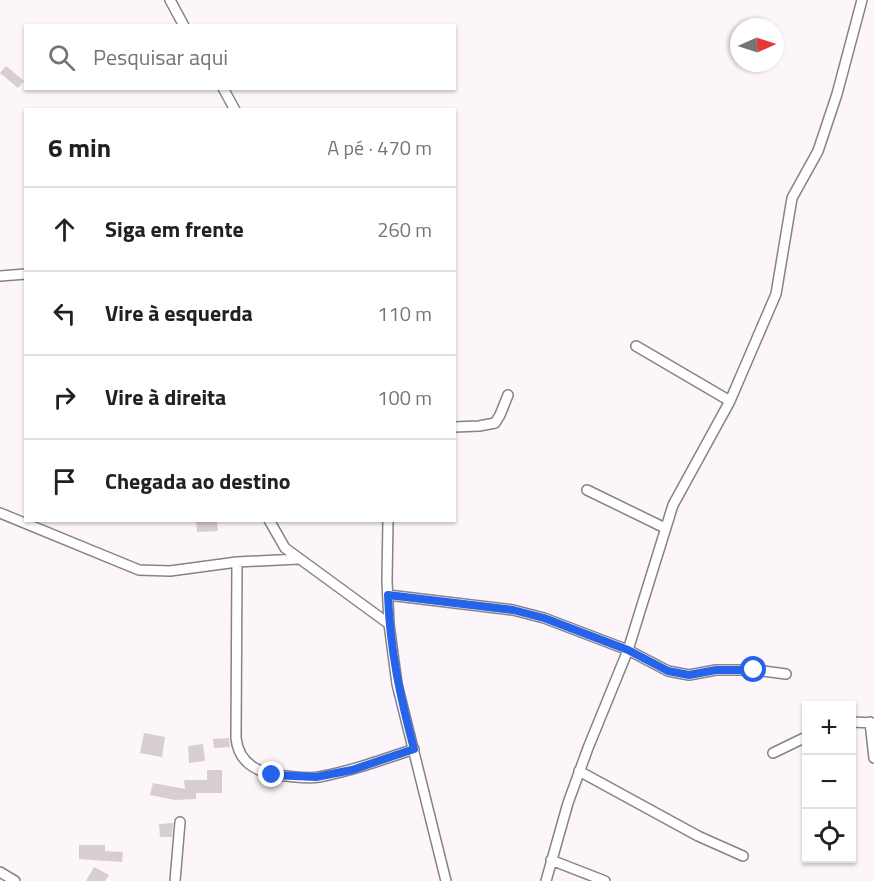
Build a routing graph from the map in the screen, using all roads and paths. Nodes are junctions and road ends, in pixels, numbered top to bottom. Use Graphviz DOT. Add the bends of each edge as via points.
graph roads {
  1 [pos="170,0"];
  2 [pos="862,0"];
  3 [pos="183,24"];
  4 [pos="224,90"];
  5 [pos="234,108"];
  6 [pos="24,274"];
  7 [pos="0,276"];
  8 [pos="636,346"];
  9 [pos="507,395"];
  10 [pos="730,401"];
  11 [pos="456,427"];
  12 [pos="587,490"];
  13 [pos="0,513"];
  14 [pos="270,522"];
  15 [pos="387,522"];
  16 [pos="665,528"];
  17 [pos="298,559"];
  18 [pos="237,562"];
  19 [pos="388,595"];
  20 [pos="389,624"];
  21 [pos="628,650"];
  22 [pos="786,674"];
  23 [pos="856,722"];
  24 [pos="872,723"];
  25 [pos="802,739"];
  26 [pos="414,749"];
  27 [pos="773,753"];
  28 [pos="874,758"];
  29 [pos="579,771"];
  30 [pos="180,822"];
  31 [pos="743,856"];
  32 [pos="551,860"];
  33 [pos="0,872"];
  34 [pos="15,881"];
  35 [pos="175,881"];
  36 [pos="446,881"];
  37 [pos="546,881"];
  38 [pos="605,881"];
  1 -- 3 [label="street"];
  2 -- 10 [label="street" via="818,151 792,198 776,294"];
  4 -- 5 [label="street"];
  6 -- 7 [label="street"];
  8 -- 10 [label="street"];
  9 -- 11 [label="street" via="495,423"];
  10 -- 16 [label="street" via="673,505"];
  12 -- 16 [label="street"];
  13 -- 18 [label="street" via="139,570 170,571"];
  14 -- 17 [label="street" via="285,548"];
  15 -- 19 [label="street"];
  16 -- 21 [label="street"];
  17 -- 18 [label="street"];
  17 -- 20 [label="street"];
  18 -- 26 [label="street" via="237,738 240,753 250,766 272,775 316,777 352,770"];
  19 -- 20 [label="street"];
  19 -- 21 [label="street" via="513,610"];
  20 -- 26 [label="street" via="397,684"];
  21 -- 22 [label="street" via="668,671 689,675 716,670"];
  21 -- 29 [label="street"];
  23 -- 24 [label="street"];
  24 -- 28 [label="street"];
  25 -- 27 [label="street"];
  26 -- 36 [label="street"];
  29 -- 31 [label="street"];
  29 -- 32 [label="street"];
  30 -- 35 [label="street"];
  32 -- 37 [label="street"];
  32 -- 38 [label="street"];
  33 -- 34 [label="street"];
}
